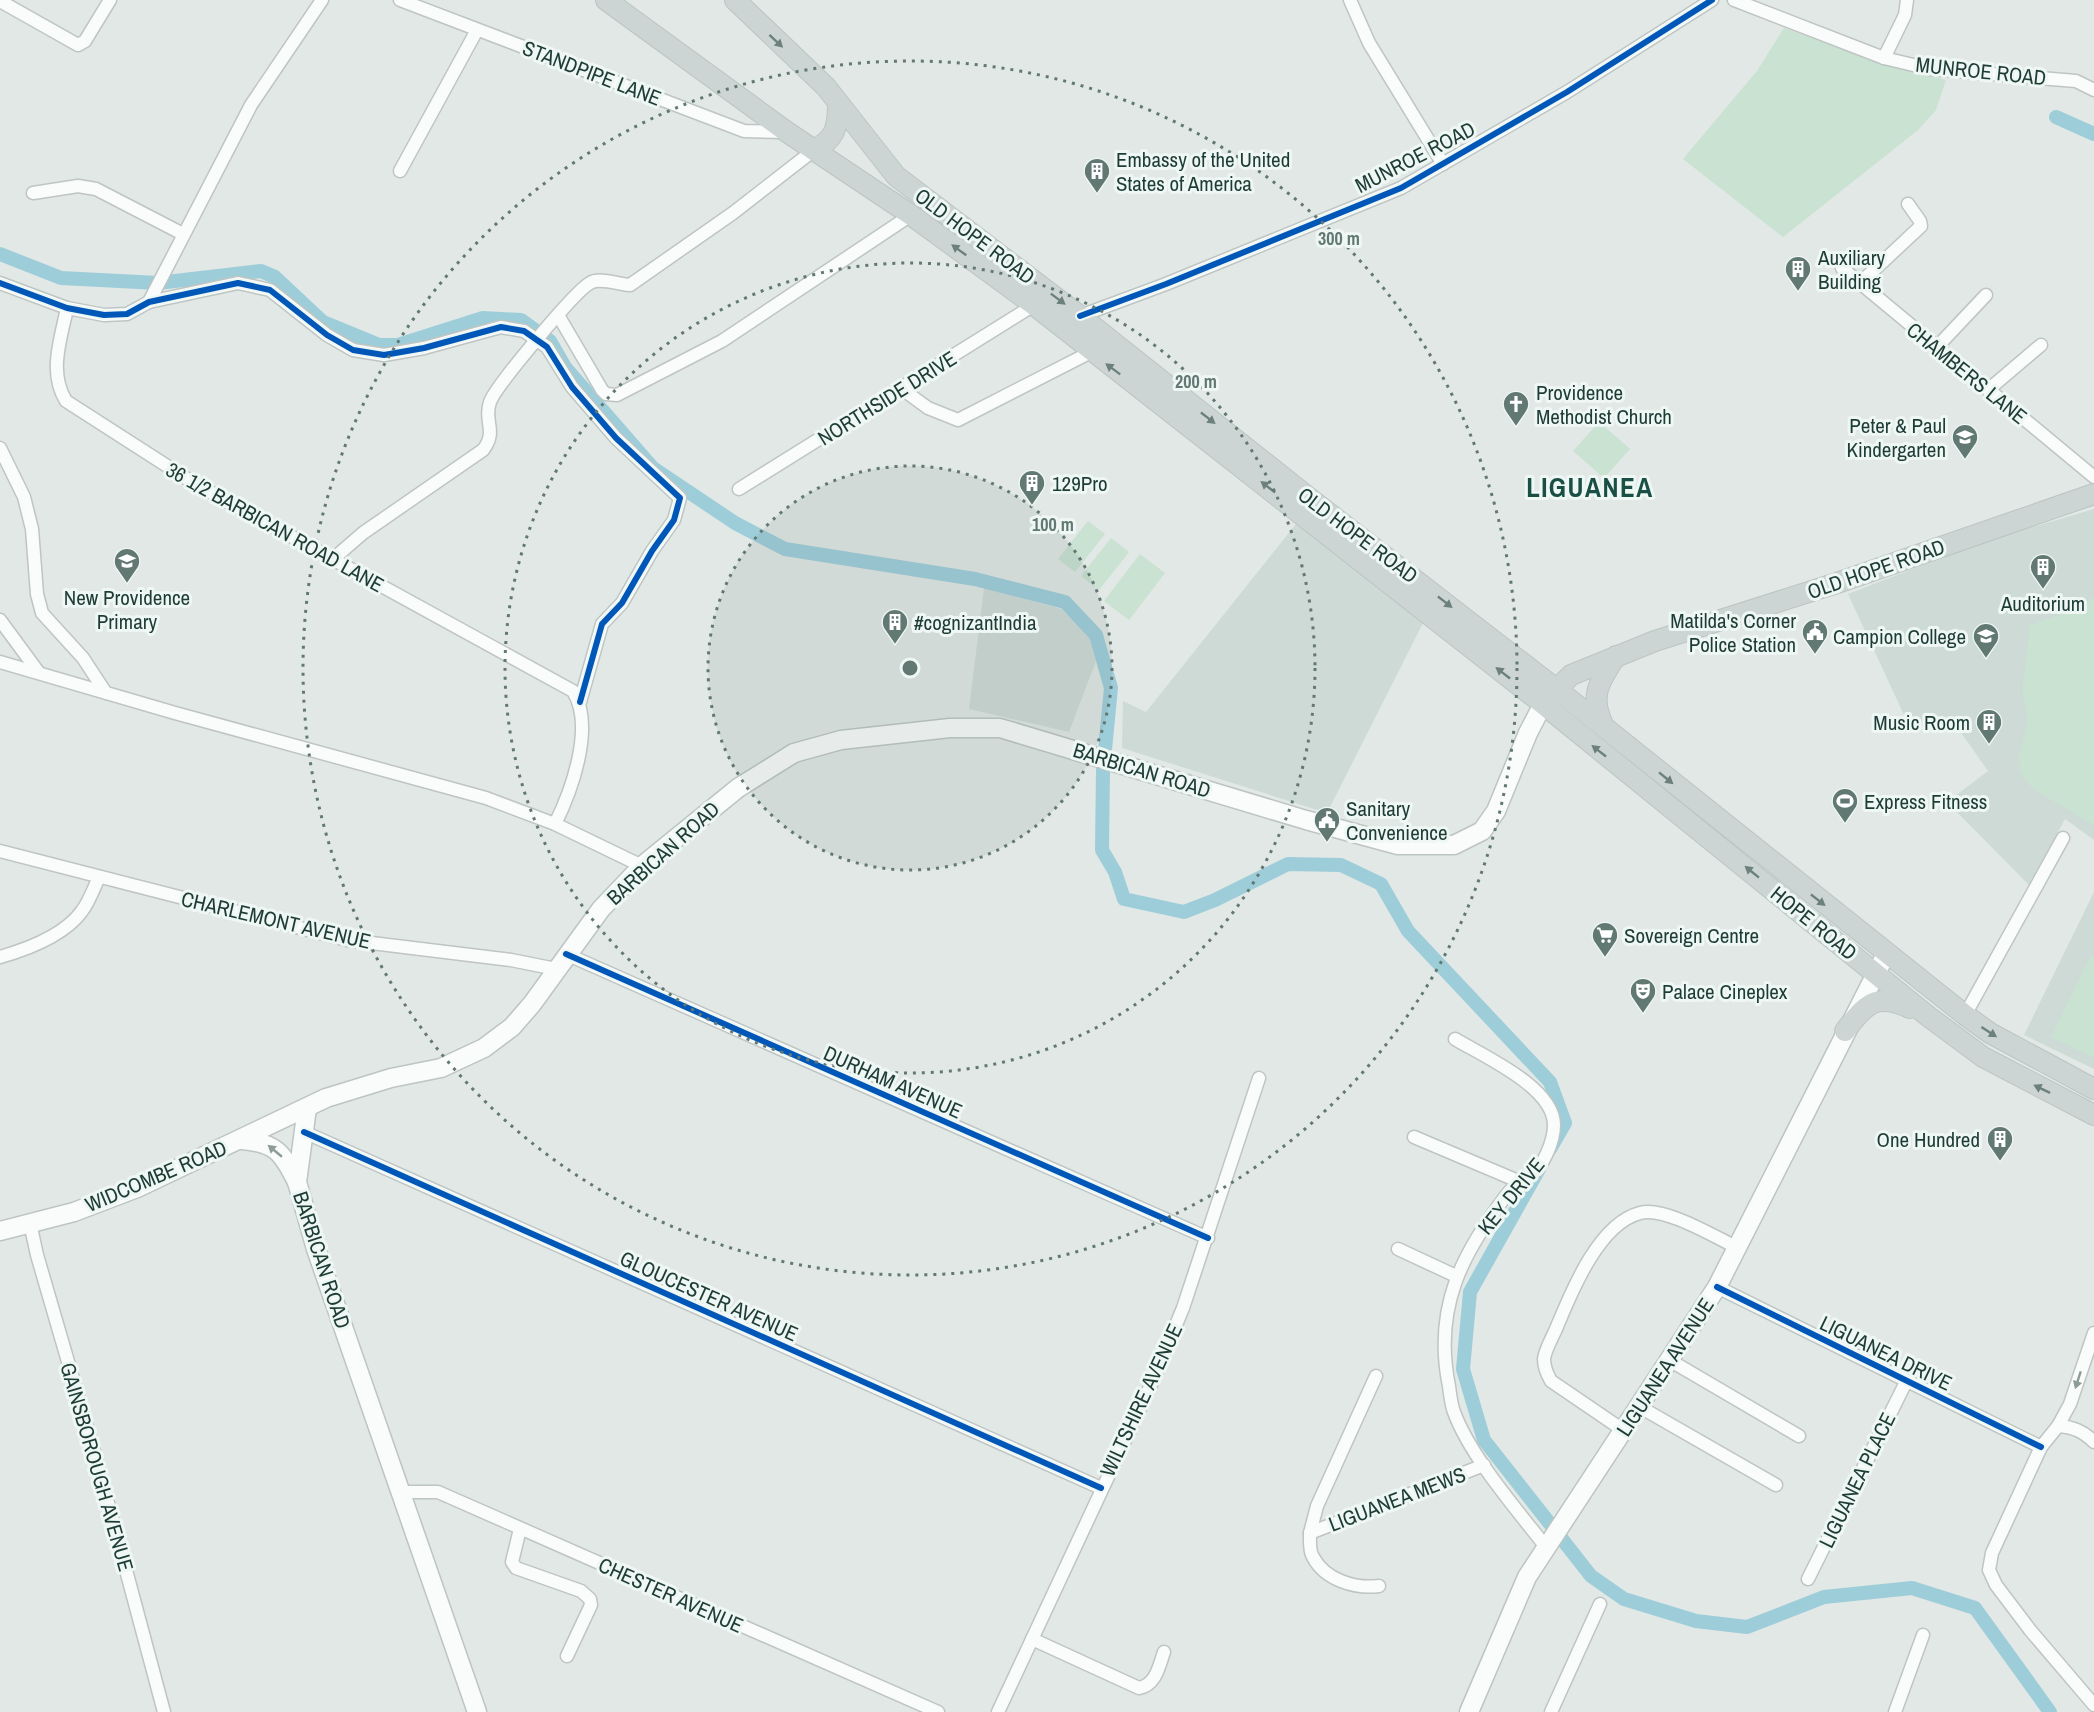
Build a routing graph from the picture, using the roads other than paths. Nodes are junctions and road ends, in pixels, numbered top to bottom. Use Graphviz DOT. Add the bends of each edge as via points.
graph roads {
  1 [pos="110,0"];
  2 [pos="322,0"];
  3 [pos="400,0"];
  4 [pos="606,0"];
  5 [pos="735,0"];
  6 [pos="1350,0"];
  7 [pos="1712,0"];
  8 [pos="1734,0"];
  9 [pos="1907,0"];
  10 [pos="0,1"];
  11 [pos="477,30"];
  12 [pos="1884,58"];
  13 [pos="2094,90"];
  14 [pos="838,104"];
  15 [pos="787,132"];
  16 [pos="814,150"];
  17 [pos="1443,164"];
  18 [pos="400,171"];
  19 [pos="33,193"];
  20 [pos="1908,204"];
  21 [pos="911,215"];
  22 [pos="183,234"];
  23 [pos="1842,268"];
  24 [pos="0,282"];
  25 [pos="1859,284"];
  26 [pos="1986,295"];
  27 [pos="148,302"];
  28 [pos="1034,305"];
  29 [pos="67,308"];
  30 [pos="1080,316"];
  31 [pos="556,317"];
  32 [pos="539,340"];
  33 [pos="2041,345"];
  34 [pos="1936,348"];
  35 [pos="1091,352"];
  36 [pos="902,389"];
  37 [pos="1988,390"];
  38 [pos="0,448"];
  39 [pos="2094,477"];
  40 [pos="739,489"];
  41 [pos="2094,494"];
  42 [pos="333,559"];
  43 [pos="0,620"];
  44 [pos="1616,656"];
  45 [pos="0,662"];
  46 [pos="39,673"];
  47 [pos="1555,688"];
  48 [pos="106,693"];
  49 [pos="577,696"];
  50 [pos="1546,707"];
  51 [pos="1604,727"];
  52 [pos="555,824"];
  53 [pos="2064,838"];
  54 [pos="0,852"];
  55 [pos="642,866"];
  56 [pos="99,877"];
  57 [pos="1886,954"];
  58 [pos="0,957"];
  59 [pos="561,962"];
  60 [pos="1875,971"];
  61 [pos="1965,1015"];
  62 [pos="1929,1017"];
  63 [pos="1845,1031"];
  64 [pos="1455,1039"];
  65 [pos="1260,1078"];
  66 [pos="2094,1089"];
  67 [pos="307,1108"];
  68 [pos="2094,1115"];
  69 [pos="304,1132"];
  70 [pos="1414,1137"];
  71 [pos="240,1140"];
  72 [pos="1518,1181"];
  73 [pos="297,1182"];
  74 [pos="30,1223"];
  75 [pos="0,1231"];
  76 [pos="1208,1238"];
  77 [pos="1738,1248"];
  78 [pos="1398,1249"];
  79 [pos="1456,1276"];
  80 [pos="1717,1287"];
  81 [pos="2094,1332"];
  82 [pos="1671,1361"];
  83 [pos="1376,1376"];
  84 [pos="1906,1382"];
  85 [pos="1640,1407"];
  86 [pos="2058,1426"];
  87 [pos="1623,1430"];
  88 [pos="1799,1436"];
  89 [pos="2094,1442"];
  90 [pos="2041,1447"];
  91 [pos="1484,1465"];
  92 [pos="1776,1485"];
  93 [pos="1101,1488"];
  94 [pos="402,1492"];
  95 [pos="520,1530"];
  96 [pos="1310,1533"];
  97 [pos="1548,1545"];
  98 [pos="1808,1579"];
  99 [pos="1379,1586"];
  100 [pos="1600,1605"];
  101 [pos="1923,1635"];
  102 [pos="1032,1639"];
  103 [pos="1164,1652"];
  104 [pos="567,1656"];
  105 [pos="2094,1705"];
  106 [pos="164,1712"];
  107 [pos="477,1712"];
  108 [pos="938,1712"];
  109 [pos="998,1712"];
  110 [pos="1469,1712"];
  111 [pos="1551,1712"];
  112 [pos="1895,1712"];
  1 -- 10 [label="street" via="85,41 78,45"];
  2 -- 22 [label="street" via="251,105"];
  3 -- 11 [label="street, STANDPIPE LANE"];
  4 -- 15 [label="main road, OLD HOPE ROAD"];
  5 -- 14 [label="main road, OLD HOPE ROAD, one-way" via="826,87"];
  6 -- 17 [label="street" via="1369,43"];
  7 -- 17 [label="street, MUNROE ROAD" via="1567,92"];
  8 -- 12 [label="street, MUNROE ROAD"];
  9 -- 12 [label="street" via="1905,15"];
  11 -- 15 [label="street, STANDPIPE LANE" via="744,131"];
  11 -- 18 [label="street"];
  12 -- 13 [label="street, MUNROE ROAD" via="1930,69 2076,81"];
  14 -- 16 [label="main road" via="833,138"];
  14 -- 30 [label="main road, OLD HOPE ROAD, one-way" via="896,176"];
  15 -- 16 [label="main road, OLD HOPE ROAD"];
  16 -- 21 [label="main road, OLD HOPE ROAD"];
  16 -- 31 [label="street" via="630,285 591,282"];
  17 -- 30 [label="street, MUNROE ROAD" via="1401,188"];
  19 -- 22 [label="street" via="78,186 96,189"];
  20 -- 25 [label="street" via="1920,226"];
  28 -- 21 [label="main road, OLD HOPE ROAD, one-way"];
  21 -- 31 [label="street" via="722,341 617,395 602,390"];
  22 -- 27 [label="street"];
  23 -- 25 [label="street, CHAMBERS LANE"];
  24 -- 29 [label="street"];
  25 -- 34 [label="street, CHAMBERS LANE"];
  26 -- 34 [label="street"];
  27 -- 29 [label="street" via="127,314 104,315"];
  27 -- 32 [label="street" via="238,283 270,290 327,335 353,350 384,355 501,327 524,331"];
  28 -- 35 [label="main road, OLD HOPE ROAD"];
  28 -- 36 [label="street, NORTHSIDE DRIVE"];
  29 -- 42 [label="street, 36 1/2 BARBICAN ROAD LANE" via="56,374 58,389 66,401 192,482"];
  30 -- 47 [label="main road, OLD HOPE ROAD, one-way"];
  31 -- 32 [label="street"];
  32 -- 42 [label="street" via="497,389 488,410 492,434 483,450 363,533"];
  32 -- 49 [label="street" via="572,387 616,438 680,498 674,520 622,603 602,624"];
  33 -- 37 [label="street"];
  34 -- 37 [label="street, CHAMBERS LANE"];
  35 -- 36 [label="street" via="958,420 928,408"];
  50 -- 35 [label="main road, OLD HOPE ROAD, one-way"];
  36 -- 40 [label="street, NORTHSIDE DRIVE"];
  37 -- 39 [label="street, CHAMBERS LANE"];
  38 -- 48 [label="street" via="24,497 42,612 83,658"];
  41 -- 44 [label="main road, OLD HOPE ROAD"];
  42 -- 49 [label="street, 36 1/2 BARBICAN ROAD LANE"];
  43 -- 46 [label="street"];
  44 -- 47 [label="main road, OLD HOPE ROAD" via="1571,675"];
  44 -- 51 [label="main road" via="1595,701"];
  45 -- 46 [label="street"];
  46 -- 48 [label="street"];
  47 -- 50 [label="main road"];
  47 -- 51 [label="main road, HOPE ROAD"];
  48 -- 52 [label="street" via="486,798"];
  49 -- 52 [label="street" via="583,712 578,758 572,786"];
  50 -- 55 [label="main road, BARBICAN ROAD" via="1528,733 1496,811 1482,831 1454,845 1398,845 1000,728 950,728 841,740 794,753 738,788"];
  60 -- 50 [label="main road, HOPE ROAD, one-way"];
  51 -- 57 [label="main road, HOPE ROAD, one-way"];
  52 -- 55 [label="street"];
  53 -- 61 [label="street"];
  54 -- 56 [label="street, CHARLEMONT AVENUE"];
  55 -- 59 [label="main road, BARBICAN ROAD" via="601,909"];
  56 -- 58 [label="street" via="83,911 68,926"];
  56 -- 59 [label="street, CHARLEMONT AVENUE" via="347,940 511,960"];
  57 -- 60 [label="main road, LIGUANEA AVENUE"];
  57 -- 61 [label="main road, HOPE ROAD"];
  59 -- 67 [label="main road, BARBICAN ROAD" via="526,1011 484,1048 441,1068 360,1087"];
  59 -- 76 [label="street, DURHAM AVENUE"];
  60 -- 62 [label="main road, HOPE ROAD"];
  60 -- 63 [label="main road, LIGUANEA AVENUE"];
  61 -- 66 [label="main road, HOPE ROAD, one-way" via="1990,1034"];
  62 -- 63 [label="main road" via="1893,1000 1883,1000 1868,1005"];
  68 -- 62 [label="main road, HOPE ROAD, one-way" via="1983,1057"];
  63 -- 77 [label="main road, LIGUANEA AVENUE"];
  64 -- 72 [label="street, KEY DRIVE" via="1518,1076 1542,1096 1552,1112 1554,1126 1542,1163 1530,1176"];
  65 -- 76 [label="street, WILTSHIRE AVENUE"];
  67 -- 69 [label="main road, BARBICAN ROAD"];
  67 -- 71 [label="main road, WIDCOMBE ROAD"];
  69 -- 73 [label="main road, BARBICAN ROAD"];
  69 -- 93 [label="street, GLOUCESTER AVENUE"];
  70 -- 72 [label="street"];
  73 -- 71 [label="main road, one-way" via="286,1160 273,1147"];
  71 -- 74 [label="main road, WIDCOMBE ROAD" via="137,1188 74,1212"];
  72 -- 79 [label="street, KEY DRIVE" via="1484,1225"];
  73 -- 94 [label="main road, BARBICAN ROAD" via="316,1249"];
  74 -- 75 [label="main road, WIDCOMBE ROAD"];
  74 -- 106 [label="street, GAINSBOROUGH AVENUE"];
  76 -- 93 [label="street, WILTSHIRE AVENUE" via="1184,1308"];
  77 -- 80 [label="main road, LIGUANEA AVENUE"];
  77 -- 87 [label="street" via="1652,1212 1639,1213 1620,1223 1593,1253 1570,1294 1544,1358 1545,1370 1551,1381"];
  78 -- 79 [label="street"];
  79 -- 91 [label="street, KEY DRIVE" via="1447,1309 1443,1358 1454,1412"];
  80 -- 82 [label="main road, LIGUANEA AVENUE"];
  80 -- 84 [label="street, LIGUANEA DRIVE"];
  81 -- 86 [label="street, one-way" via="2070,1404"];
  82 -- 85 [label="main road, LIGUANEA AVENUE"];
  82 -- 88 [label="street"];
  83 -- 96 [label="street, LIGUANEA MEWS" via="1317,1506"];
  84 -- 90 [label="street, LIGUANEA DRIVE"];
  84 -- 98 [label="street, LIGUANEA PLACE"];
  85 -- 87 [label="main road, LIGUANEA AVENUE"];
  85 -- 92 [label="street"];
  86 -- 89 [label="street" via="2086,1433"];
  86 -- 90 [label="street"];
  87 -- 97 [label="main road, LIGUANEA AVENUE"];
  90 -- 105 [label="street" via="1992,1553 1989,1570 2030,1630"];
  91 -- 96 [label="street, LIGUANEA MEWS"];
  91 -- 97 [label="street, KEY DRIVE"];
  93 -- 102 [label="street, WILTSHIRE AVENUE"];
  94 -- 95 [label="street, CHESTER AVENUE" via="438,1492"];
  94 -- 107 [label="main road, BARBICAN ROAD"];
  95 -- 104 [label="street" via="512,1562 516,1568 590,1599 591,1605"];
  95 -- 108 [label="street, CHESTER AVENUE"];
  96 -- 99 [label="street, LIGUANEA MEWS" via="1311,1556 1324,1572 1364,1588"];
  97 -- 110 [label="main road, LIGUANEA AVENUE" via="1527,1577"];
  100 -- 111 [label="street"];
  101 -- 112 [label="street"];
  102 -- 103 [label="street" via="1139,1688 1153,1681"];
  102 -- 109 [label="street, WILTSHIRE AVENUE"];
}
